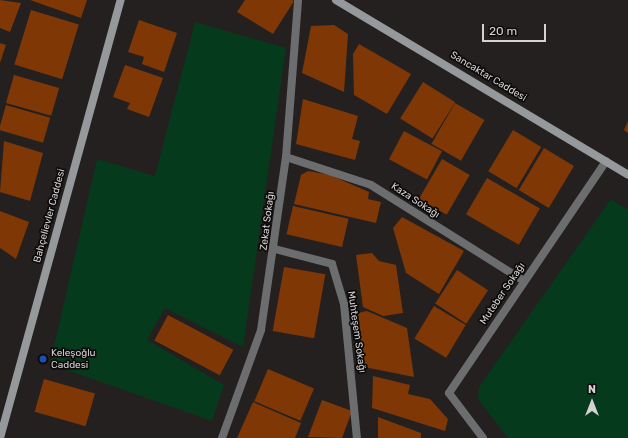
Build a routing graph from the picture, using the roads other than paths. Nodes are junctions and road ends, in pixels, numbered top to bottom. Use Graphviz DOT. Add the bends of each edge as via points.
graph roads {
  1 [pos="121,0"];
  2 [pos="298,0"];
  3 [pos="336,0"];
  4 [pos="286,157"];
  5 [pos="606,161"];
  6 [pos="628,175"];
  7 [pos="275,249"];
  8 [pos="524,281"];
  9 [pos="0,438"];
  10 [pos="222,438"];
  11 [pos="357,438"];
  12 [pos="483,438"];
  1 -- 9 [label="main road, Bahçelievler Caddesi"];
  2 -- 4 [label="street, Zekat Sokağı"];
  3 -- 5 [label="main road, Sancaktar Caddesi"];
  4 -- 7 [label="street, Zekat Sokağı"];
  4 -- 8 [label="street, Kaza Sokağı" via="370,185"];
  5 -- 6 [label="main road, Sancaktar Caddesi"];
  5 -- 8 [label="street, Muteber Sokağı"];
  7 -- 10 [label="street, Zekat Sokağı" via="261,330"];
  7 -- 11 [label="street, Muhteşem Sokağı" via="332,264 344,304"];
  8 -- 12 [label="street, Muteber Sokağı" via="449,393"];
}
